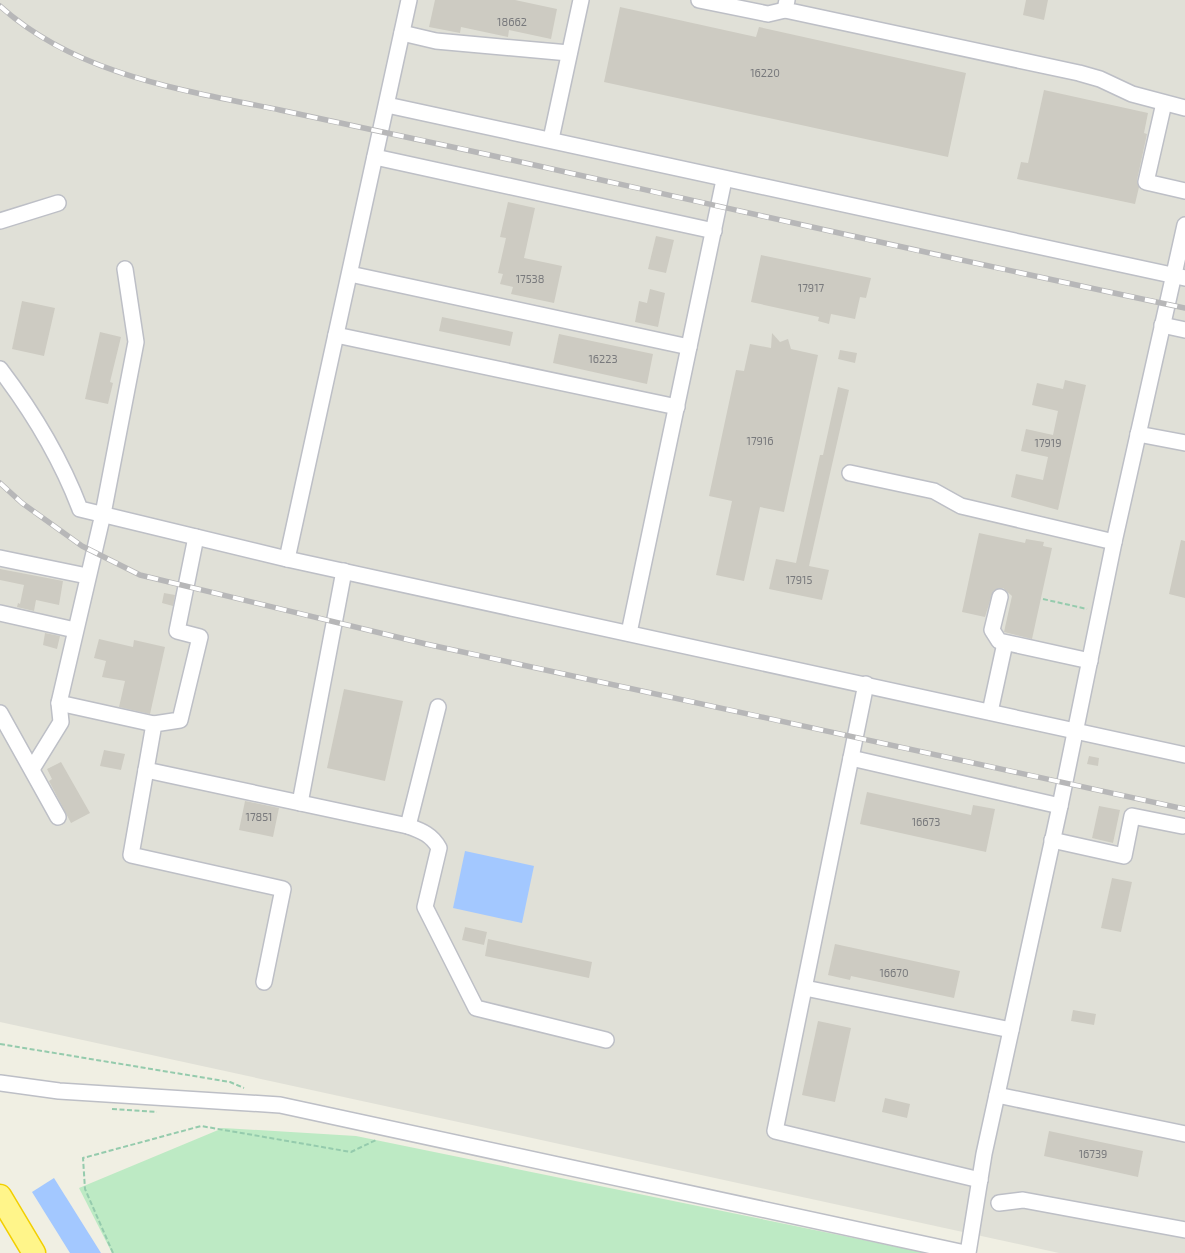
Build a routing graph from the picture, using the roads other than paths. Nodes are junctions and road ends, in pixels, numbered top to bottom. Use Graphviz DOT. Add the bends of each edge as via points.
graph roads {
  1 [pos="409,0"];
  2 [pos="581,0"];
  3 [pos="699,0"];
  4 [pos="786,5"];
  5 [pos="402,33"];
  6 [pos="569,53"];
  7 [pos="1164,103"];
  8 [pos="386,105"];
  9 [pos="1185,108"];
  10 [pos="551,139"];
  11 [pos="375,157"];
  12 [pos="724,180"];
  13 [pos="1185,191"];
  14 [pos="58,203"];
  15 [pos="0,221"];
  16 [pos="1185,225"];
  17 [pos="714,231"];
  18 [pos="125,269"];
  19 [pos="350,274"];
  20 [pos="1179,276"];
  21 [pos="1162,325"];
  22 [pos="1185,330"];
  23 [pos="336,335"];
  24 [pos="689,347"];
  25 [pos="0,369"];
  26 [pos="677,407"];
  27 [pos="1138,434"];
  28 [pos="1185,444"];
  29 [pos="850,472"];
  30 [pos="103,514"];
  31 [pos="196,537"];
  32 [pos="1114,542"];
  33 [pos="0,558"];
  34 [pos="287,559"];
  35 [pos="344,571"];
  36 [pos="87,576"];
  37 [pos="1000,597"];
  38 [pos="0,613"];
  39 [pos="75,630"];
  40 [pos="629,633"];
  41 [pos="1005,643"];
  42 [pos="1090,661"];
  43 [pos="866,684"];
  44 [pos="59,703"];
  45 [pos="438,707"];
  46 [pos="990,712"];
  47 [pos="0,713"];
  48 [pos="154,724"];
  49 [pos="1075,732"];
  50 [pos="1184,750"];
  51 [pos="851,758"];
  52 [pos="32,769"];
  53 [pos="146,770"];
  54 [pos="300,802"];
  55 [pos="1060,806"];
  56 [pos="58,816"];
  57 [pos="408,826"];
  58 [pos="1182,826"];
  59 [pos="1052,840"];
  60 [pos="264,982"];
  61 [pos="805,988"];
  62 [pos="1011,1030"];
  63 [pos="606,1040"];
  64 [pos="0,1083"];
  65 [pos="997,1095"];
  66 [pos="1185,1134"];
  67 [pos="980,1180"];
  68 [pos="0,1196"];
  69 [pos="998,1203"];
  70 [pos="1185,1230"];
  71 [pos="34,1253"];
  72 [pos="967,1253"];
  1 -- 5 [label="street"];
  2 -- 6 [label="street"];
  3 -- 4 [label="street" via="768,14"];
  4 -- 7 [label="street" via="1078,73"];
  5 -- 6 [label="street" via="436,41"];
  5 -- 8 [label="street"];
  6 -- 10 [label="street"];
  7 -- 9 [label="street"];
  7 -- 13 [label="street" via="1146,182"];
  8 -- 10 [label="street"];
  8 -- 11 [label="street"];
  10 -- 12 [label="street"];
  11 -- 17 [label="street"];
  11 -- 19 [label="street"];
  12 -- 17 [label="street"];
  12 -- 20 [label="street"];
  14 -- 15 [label="street"];
  16 -- 20 [label="street"];
  17 -- 24 [label="street"];
  18 -- 30 [label="street" via="136,342"];
  19 -- 23 [label="street"];
  19 -- 24 [label="street"];
  20 -- 21 [label="street"];
  21 -- 22 [label="street"];
  21 -- 27 [label="street"];
  23 -- 26 [label="street"];
  23 -- 34 [label="street"];
  24 -- 26 [label="street"];
  25 -- 30 [label="street" via="22,399 72,488 80,509"];
  26 -- 40 [label="street"];
  27 -- 28 [label="street"];
  27 -- 32 [label="street"];
  29 -- 32 [label="street" via="934,490 961,506"];
  30 -- 31 [label="street"];
  30 -- 36 [label="street"];
  31 -- 34 [label="street"];
  31 -- 48 [label="street" via="177,631 200,637 180,720"];
  32 -- 42 [label="street"];
  33 -- 36 [label="street"];
  34 -- 35 [label="street"];
  35 -- 40 [label="street"];
  35 -- 54 [label="street"];
  36 -- 39 [label="street"];
  37 -- 41 [label="street" via="992,630 999,641"];
  38 -- 39 [label="street"];
  39 -- 44 [label="street"];
  40 -- 43 [label="street"];
  41 -- 42 [label="street"];
  41 -- 46 [label="street"];
  42 -- 49 [label="street"];
  43 -- 46 [label="street"];
  43 -- 51 [label="street"];
  44 -- 48 [label="street"];
  44 -- 52 [label="street" via="61,722"];
  45 -- 57 [label="street"];
  46 -- 49 [label="street"];
  47 -- 52 [label="street"];
  48 -- 53 [label="street"];
  49 -- 50 [label="street"];
  49 -- 55 [label="street"];
  51 -- 55 [label="street"];
  51 -- 61 [label="street"];
  52 -- 56 [label="street"];
  53 -- 54 [label="street"];
  53 -- 60 [label="street" via="131,855 283,889"];
  54 -- 57 [label="street"];
  55 -- 59 [label="street"];
  57 -- 63 [label="street" via="425,832 439,848 425,907 476,1008"];
  58 -- 59 [label="street" via="1132,816 1124,856"];
  59 -- 62 [label="street"];
  61 -- 62 [label="street"];
  61 -- 67 [label="street" via="775,1131"];
  62 -- 65 [label="street"];
  64 -- 72 [label="street" via="59,1091 280,1106"];
  65 -- 66 [label="street"];
  65 -- 67 [label="street"];
  67 -- 72 [label="street"];
  68 -- 71 [label="highway"];
  69 -- 70 [label="street" via="1023,1200"];
}
